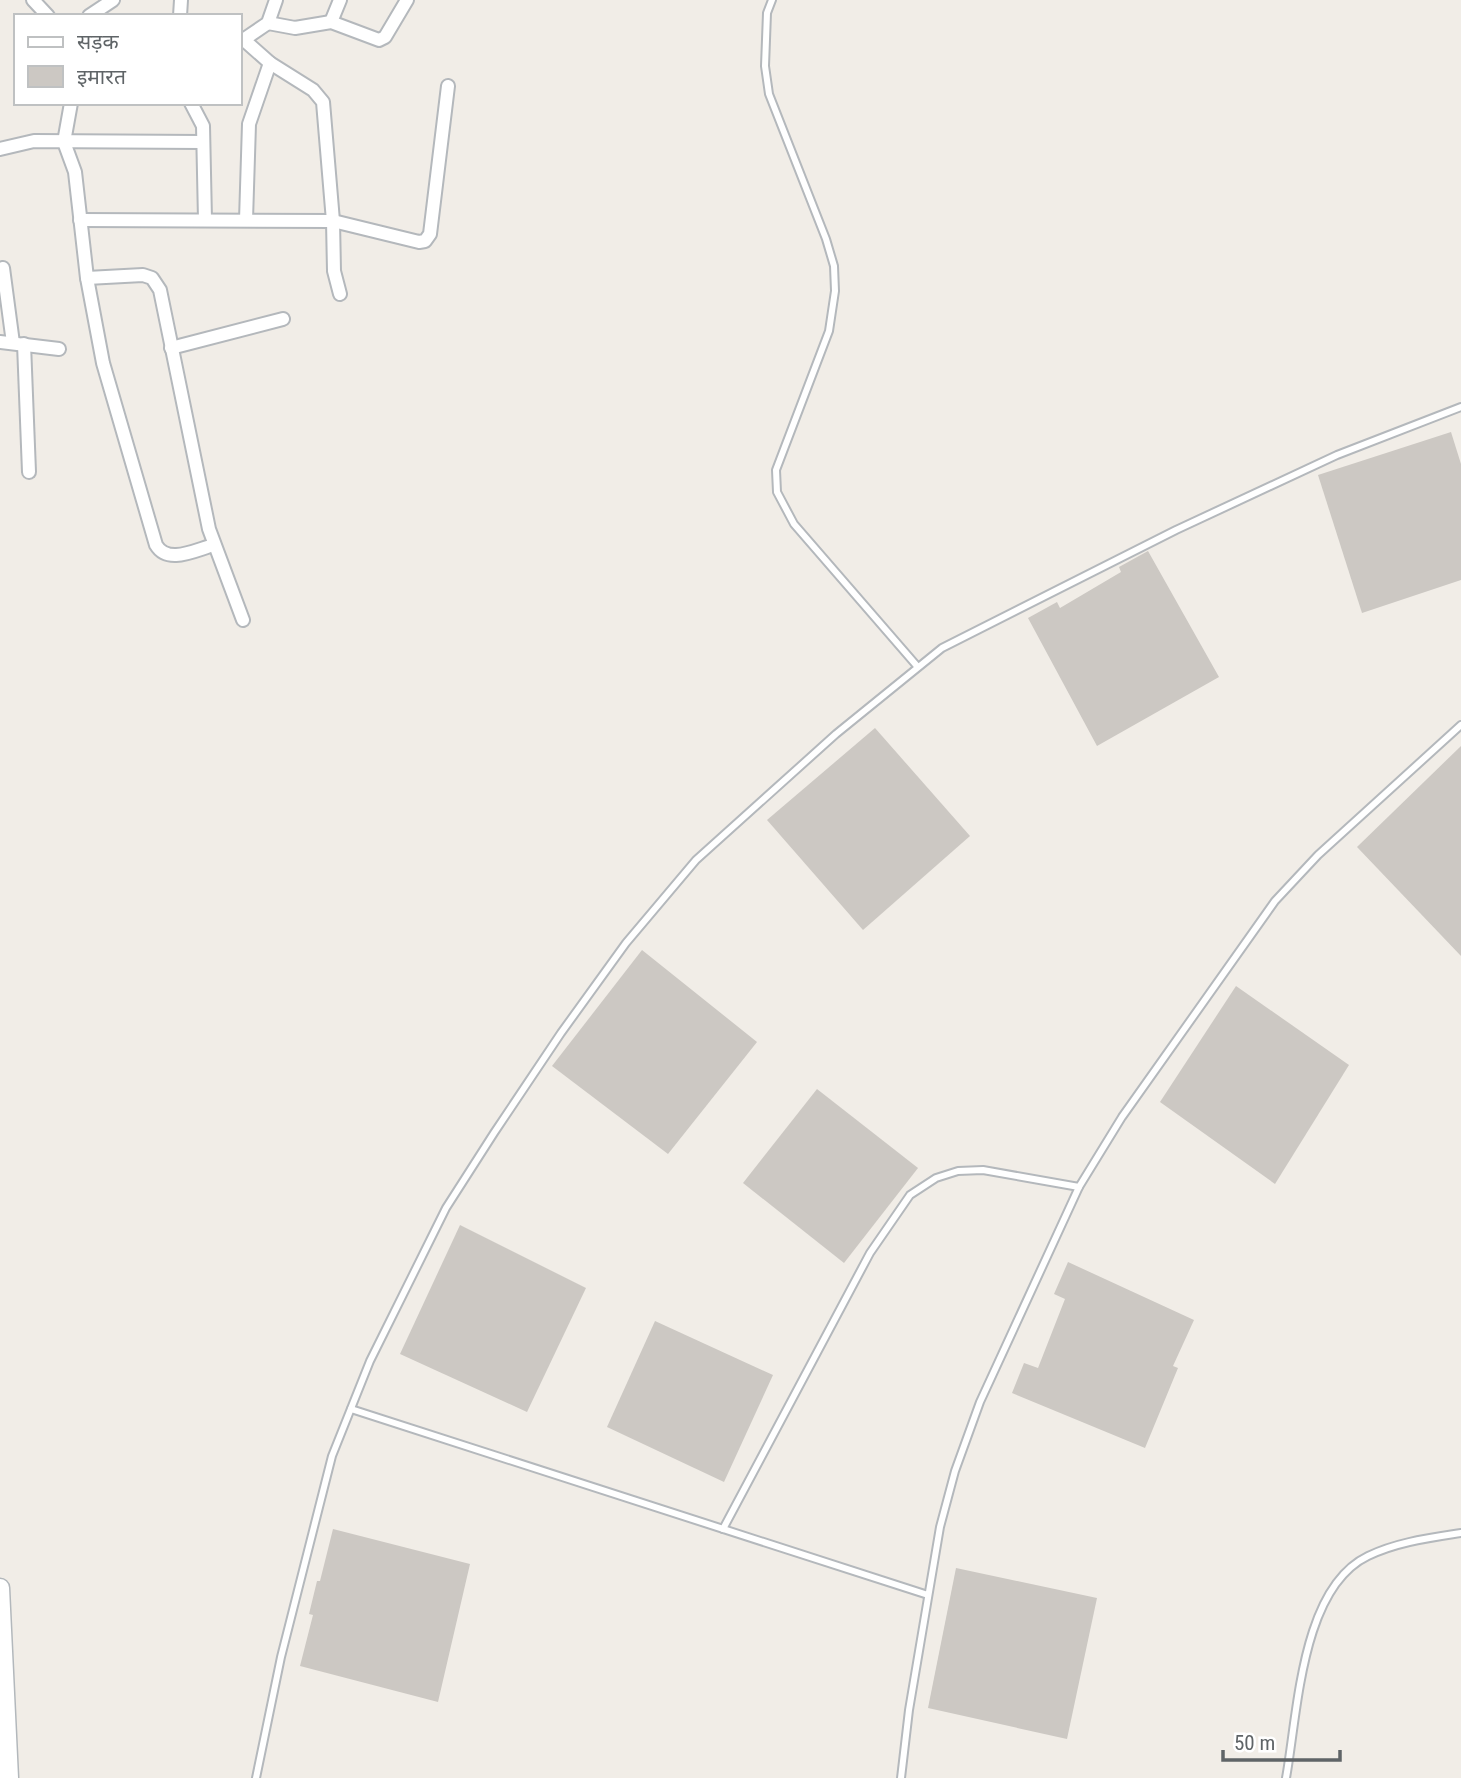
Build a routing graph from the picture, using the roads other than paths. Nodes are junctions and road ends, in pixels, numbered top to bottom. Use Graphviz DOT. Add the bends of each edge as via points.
graph roads {
  1 [pos="33,0"];
  2 [pos="113,0"];
  3 [pos="276,0"];
  4 [pos="340,0"];
  5 [pos="407,0"];
  6 [pos="772,0"];
  7 [pos="46,14"];
  8 [pos="92,14"];
  9 [pos="331,22"];
  10 [pos="268,23"];
  11 [pos="242,41"];
  12 [pos="270,63"];
  13 [pos="448,86"];
  14 [pos="71,105"];
  15 [pos="192,105"];
  16 [pos="64,142"];
  17 [pos="203,142"];
  18 [pos="4,147"];
  19 [pos="80,220"];
  20 [pos="205,220"];
  21 [pos="246,220"];
  22 [pos="333,221"];
  23 [pos="3,268"];
  24 [pos="87,278"];
  25 [pos="340,294"];
  26 [pos="283,319"];
  27 [pos="12,343"];
  28 [pos="171,348"];
  29 [pos="59,349"];
  30 [pos="1461,407"];
  31 [pos="29,472"];
  32 [pos="214,545"];
  33 [pos="243,620"];
  34 [pos="917,666"];
  35 [pos="1460,726"];
  36 [pos="1079,1187"];
  37 [pos="351,1409"];
  38 [pos="723,1529"];
  39 [pos="1461,1532"];
  40 [pos="0,1588"];
  41 [pos="928,1595"];
  42 [pos="9,1778"];
  43 [pos="256,1778"];
  44 [pos="901,1778"];
  45 [pos="1286,1778"];
  1 -- 7 [label="street"];
  2 -- 8 [label="street"];
  3 -- 10 [label="street"];
  4 -- 9 [label="street"];
  5 -- 9 [label="street" via="379,40"];
  6 -- 34 [label="lane" via="765,53 769,94 826,239 835,291 829,331 776,470 777,492 794,524"];
  9 -- 10 [label="street" via="295,28"];
  10 -- 11 [label="street"];
  11 -- 12 [label="street"];
  12 -- 21 [label="street" via="249,124"];
  12 -- 22 [label="street" via="313,90 323,102"];
  13 -- 22 [label="street" via="430,234 425,241"];
  14 -- 16 [label="street"];
  15 -- 17 [label="street" via="203,126"];
  16 -- 17 [label="street"];
  16 -- 18 [label="street" via="25,141"];
  16 -- 19 [label="street" via="75,172"];
  17 -- 20 [label="street"];
  19 -- 20 [label="street"];
  19 -- 24 [label="street"];
  20 -- 21 [label="street"];
  21 -- 22 [label="street"];
  22 -- 25 [label="street" via="334,271"];
  23 -- 27 [label="street"];
  24 -- 28 [label="street" via="152,278 160,290"];
  24 -- 32 [label="street" via="109,389 156,545 173,556"];
  26 -- 28 [label="street"];
  27 -- 29 [label="street"];
  27 -- 31 [label="street"];
  28 -- 32 [label="street"];
  30 -- 34 [label="lane" via="1337,456 1176,530 1026,603"];
  32 -- 33 [label="street"];
  34 -- 37 [label="lane" via="696,860 626,943 553,1044 446,1208"];
  35 -- 36 [label="lane" via="1318,855 1275,901 1122,1117"];
  36 -- 38 [label="lane" via="983,1170 958,1171 936,1178 910,1195 870,1254"];
  36 -- 41 [label="lane" via="972,1425 940,1527"];
  37 -- 38 [label="lane"];
  37 -- 43 [label="lane" via="332,1456"];
  38 -- 41 [label="lane"];
  39 -- 45 [label="lane" via="1400,1544 1366,1557 1334,1585 1312,1628"];
  40 -- 42 [label="main road"];
  41 -- 44 [label="lane"];
}
